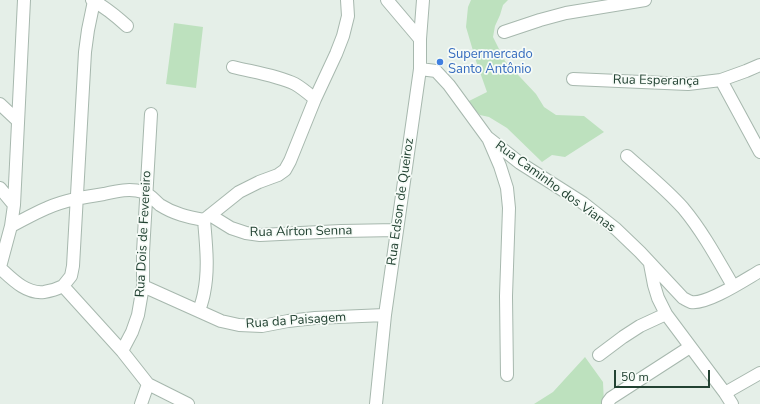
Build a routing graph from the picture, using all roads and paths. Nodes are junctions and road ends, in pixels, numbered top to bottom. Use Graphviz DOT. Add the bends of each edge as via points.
graph roads {
  1 [pos="24,0"];
  2 [pos="93,0"];
  3 [pos="347,0"];
  4 [pos="387,0"];
  5 [pos="423,0"];
  6 [pos="645,0"];
  7 [pos="126,26"];
  8 [pos="504,32"];
  9 [pos="420,39"];
  10 [pos="760,65"];
  11 [pos="233,67"];
  12 [pos="420,69"];
  13 [pos="573,79"];
  14 [pos="721,80"];
  15 [pos="315,99"];
  16 [pos="1,106"];
  17 [pos="150,114"];
  18 [pos="18,121"];
  19 [pos="487,137"];
  20 [pos="760,152"];
  21 [pos="627,156"];
  22 [pos="0,188"];
  23 [pos="146,192"];
  24 [pos="77,198"];
  25 [pos="14,205"];
  26 [pos="207,217"];
  27 [pos="11,226"];
  28 [pos="397,230"];
  29 [pos="650,264"];
  30 [pos="0,267"];
  31 [pos="760,271"];
  32 [pos="63,286"];
  33 [pos="143,286"];
  34 [pos="733,286"];
  35 [pos="199,311"];
  36 [pos="666,314"];
  37 [pos="385,315"];
  38 [pos="690,347"];
  39 [pos="122,351"];
  40 [pos="599,355"];
  41 [pos="760,373"];
  42 [pos="507,375"];
  43 [pos="148,384"];
  44 [pos="725,393"];
  45 [pos="141,404"];
  46 [pos="188,404"];
  47 [pos="376,404"];
  48 [pos="608,404"];
  49 [pos="732,404"];
  1 -- 18 [label="street"];
  2 -- 7 [label="street" via="117,16"];
  2 -- 24 [label="street" via="85,52"];
  3 -- 15 [label="street" via="348,16 343,36"];
  4 -- 9 [label="street"];
  5 -- 9 [label="street, Rua Edson de Queiroz"];
  6 -- 8 [label="street" via="566,14"];
  9 -- 12 [label="street, Rua Edson de Queiroz"];
  10 -- 14 [label="street, Rua Esperança"];
  11 -- 15 [label="street" via="283,79 305,90"];
  12 -- 19 [label="street, Rua Caminho dos Vianas" via="436,71"];
  12 -- 28 [label="street, Rua Edson de Queiroz"];
  13 -- 14 [label="street, Rua Esperança" via="688,84"];
  14 -- 20 [label="street"];
  15 -- 26 [label="street" via="285,170 239,192"];
  16 -- 18 [label="street"];
  17 -- 23 [label="street, Rua Dois de Fevereiro"];
  18 -- 25 [label="street"];
  19 -- 29 [label="street, Rua Caminho dos Vianas" via="520,163 583,203 616,229"];
  19 -- 42 [label="street" via="507,188 509,208"];
  21 -- 34 [label="street" via="684,209 702,232"];
  22 -- 25 [label="street"];
  23 -- 24 [label="street" via="124,190"];
  23 -- 26 [label="street, Rua Aírton Senna" via="173,212 185,216"];
  23 -- 33 [label="street, Rua Dois de Fevereiro"];
  24 -- 27 [label="street" via="48,208"];
  24 -- 32 [label="street" via="73,266 71,276"];
  25 -- 27 [label="street"];
  26 -- 28 [label="street, Rua Aírton Senna" via="231,228 260,235"];
  26 -- 35 [label="street" via="206,273"];
  27 -- 30 [label="street"];
  28 -- 37 [label="street, Rua Edson de Queiroz"];
  29 -- 34 [label="street, Rua Caminho dos Vianas" via="683,298 691,302 700,302"];
  29 -- 36 [label="street" via="658,298"];
  30 -- 32 [label="street" via="16,283 29,289 42,292"];
  31 -- 34 [label="street, Rua Caminho dos Vianas"];
  32 -- 39 [label="street"];
  33 -- 35 [label="street, Rua da Paisagem"];
  33 -- 39 [label="street, Rua Dois de Fevereiro" via="138,315"];
  35 -- 37 [label="street, Rua da Paisagem" via="221,321 262,326 314,318"];
  36 -- 38 [label="street"];
  36 -- 40 [label="street" via="623,336"];
  37 -- 47 [label="street, Rua Edson de Queiroz"];
  38 -- 44 [label="street"];
  38 -- 48 [label="street" via="611,398"];
  39 -- 43 [label="street"];
  41 -- 44 [label="street"];
  43 -- 45 [label="street"];
  43 -- 46 [label="street"];
  44 -- 49 [label="street"];
}
